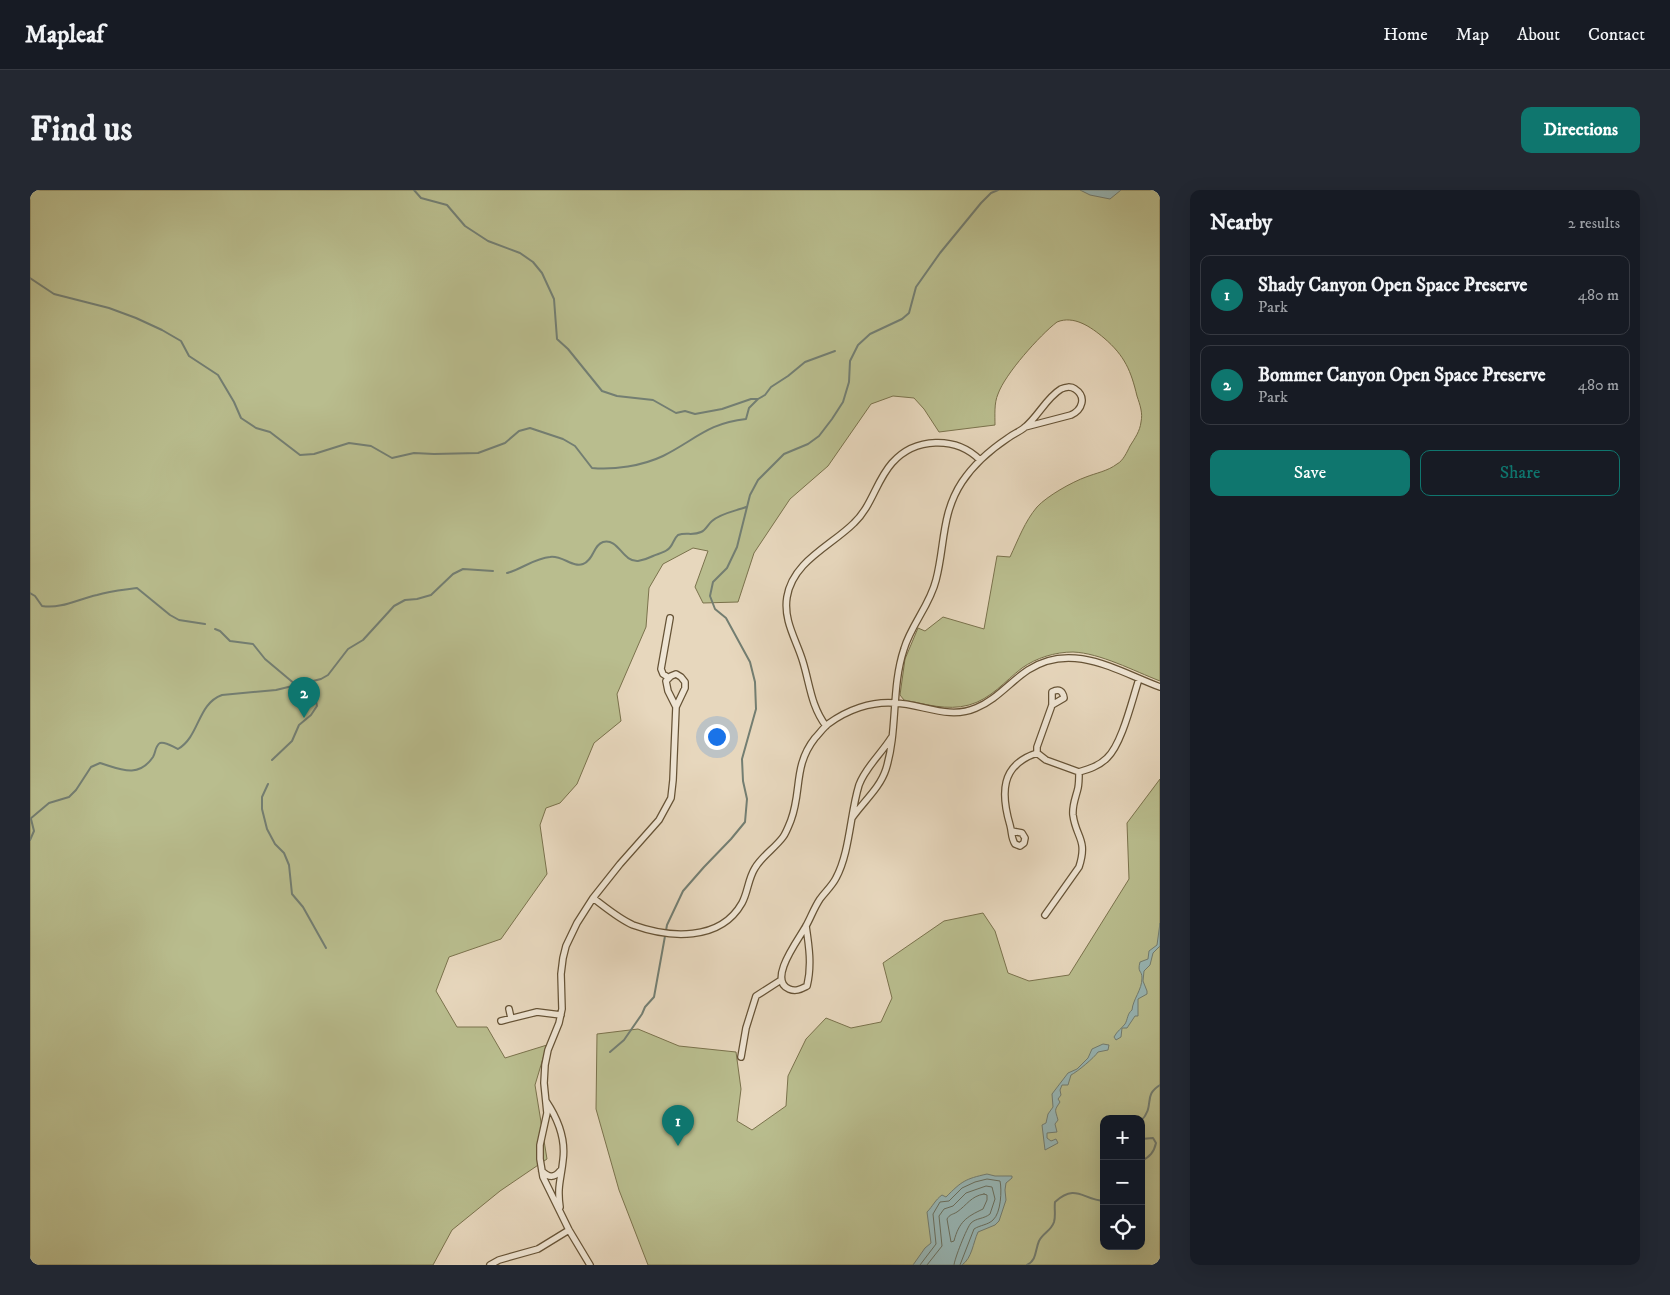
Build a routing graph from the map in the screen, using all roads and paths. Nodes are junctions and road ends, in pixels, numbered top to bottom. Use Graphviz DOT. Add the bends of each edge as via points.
graph roads {
  1 [pos="1025,427"];
  2 [pos="980,460"];
  3 [pos="670,618"];
  4 [pos="669,678"];
  5 [pos="1139,679"];
  6 [pos="1160,687"];
  7 [pos="894,703"];
  8 [pos="1052,705"];
  9 [pos="676,707"];
  10 [pos="826,726"];
  11 [pos="892,736"];
  12 [pos="1036,753"];
  13 [pos="1079,772"];
  14 [pos="852,818"];
  15 [pos="1012,831"];
  16 [pos="592,898"];
  17 [pos="1045,915"];
  18 [pos="806,926"];
  19 [pos="781,980"];
  20 [pos="509,1009"];
  21 [pos="561,1015"];
  22 [pos="511,1018"];
  23 [pos="501,1021"];
  24 [pos="740,1058"];
  25 [pos="545,1099"];
  26 [pos="561,1169"];
  27 [pos="542,1171"];
  28 [pos="560,1212"];
  29 [pos="569,1230"];
  30 [pos="490,1265"];
  31 [pos="590,1265"];
  1 -- 1 [label="street" via="1078,412 1082,406 1080,393 1071,387 1061,389"];
  1 -- 2 [label="street"];
  2 -- 7 [label="street" via="962,482 947,513 935,584 904,647"];
  2 -- 10 [label="street" via="958,444 946,442 931,442 903,454 893,462 855,523 807,561 792,581 786,612 803,660 813,704"];
  3 -- 4 [label="street" via="661,669"];
  4 -- 9 [label="street" via="666,681 668,691"];
  4 -- 9 [label="street" via="676,674 685,682"];
  5 -- 6 [label="street"];
  5 -- 7 [label="street" via="1084,659 1064,658 1037,665 995,697 962,712 941,712"];
  5 -- 13 [label="street" via="1120,736 1108,758"];
  7 -- 10 [label="street" via="858,708"];
  7 -- 11 [label="street"];
  8 -- 12 [label="street"];
  9 -- 16 [label="street" via="674,780 666,810"];
  10 -- 16 [label="street" via="802,761 794,808 783,837 754,868 742,903 722,925 690,935 648,929 632,924"];
  11 -- 14 [label="street" via="859,785"];
  11 -- 14 [label="street" via="886,770 876,789"];
  12 -- 13 [label="street"];
  12 -- 15 [label="street" via="1017,764 1007,777 1004,804"];
  13 -- 17 [label="street" via="1073,816 1082,839 1082,858"];
  14 -- 18 [label="street" via="836,878 820,898"];
  16 -- 21 [label="street" via="566,946"];
  18 -- 19 [label="street" via="785,964"];
  18 -- 19 [label="street" via="810,957 807,986 791,990 784,987"];
  19 -- 24 [label="street" via="756,996"];
  20 -- 22 [label="street"];
  21 -- 22 [label="street" via="536,1012"];
  21 -- 25 [label="street" via="545,1065"];
  22 -- 23 [label="street"];
  25 -- 26 [label="street" via="562,1132"];
  25 -- 27 [label="street" via="547,1113 540,1152"];
  26 -- 27 [label="street" via="551,1177"];
  26 -- 28 [label="street"];
  27 -- 28 [label="street"];
  28 -- 29 [label="street"];
  29 -- 30 [label="street" via="538,1249"];
  29 -- 31 [label="street"];
}
